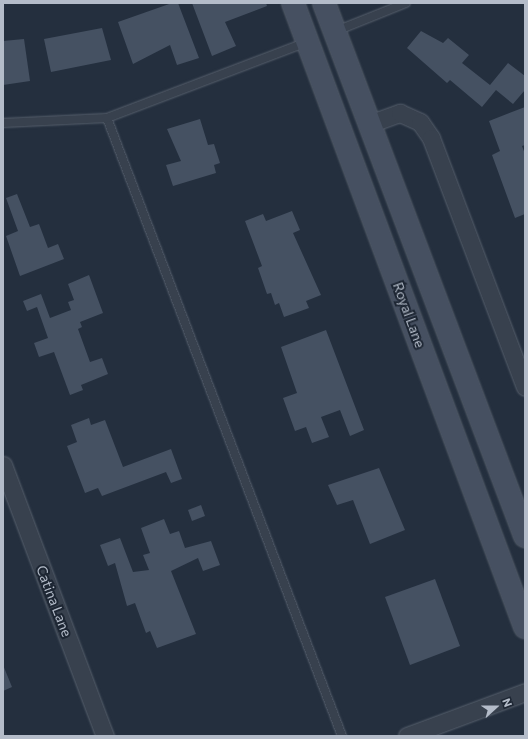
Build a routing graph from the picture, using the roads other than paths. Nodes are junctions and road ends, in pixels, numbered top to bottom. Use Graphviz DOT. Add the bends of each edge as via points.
graph roads {
  1 [pos="293,3"];
  2 [pos="324,3"];
  3 [pos="406,3"];
  4 [pos="335,31"];
  5 [pos="308,42"];
  6 [pos="107,118"];
  7 [pos="3,123"];
  8 [pos="369,124"];
  9 [pos="343,135"];
  10 [pos="525,386"];
  11 [pos="3,465"];
  12 [pos="525,536"];
  13 [pos="525,627"];
  14 [pos="525,692"];
  15 [pos="105,736"];
  16 [pos="342,736"];
  17 [pos="407,736"];
  1 -- 5 [label="main road, Royal Lane"];
  2 -- 4 [label="main road"];
  3 -- 4 [label="lane"];
  4 -- 8 [label="main road"];
  5 -- 6 [label="lane"];
  5 -- 9 [label="main road, Royal Lane"];
  6 -- 7 [label="lane"];
  6 -- 16 [label="lane"];
  8 -- 9 [label="main road"];
  8 -- 10 [label="street" via="400,113 420,122 431,138"];
  8 -- 12 [label="main road"];
  9 -- 13 [label="main road, Royal Lane"];
  11 -- 15 [label="street, Catina Lane"];
  14 -- 17 [label="street"];
}
